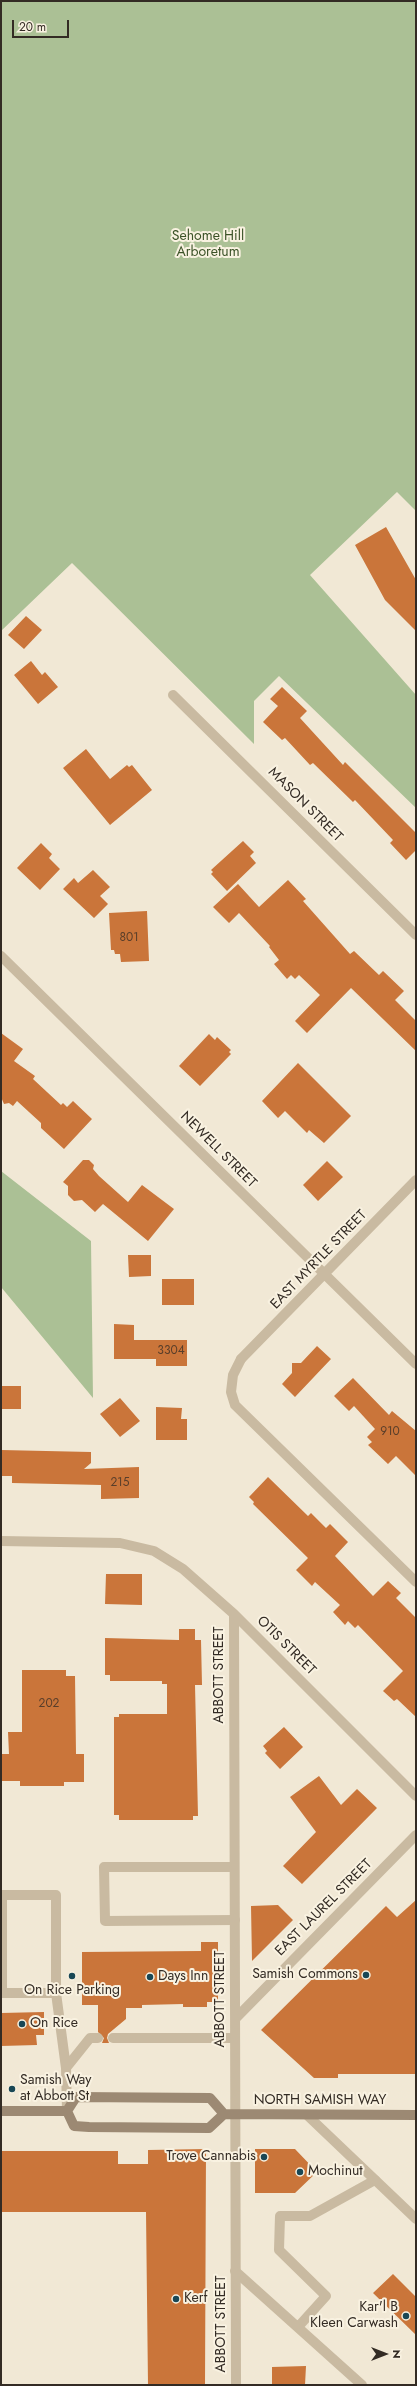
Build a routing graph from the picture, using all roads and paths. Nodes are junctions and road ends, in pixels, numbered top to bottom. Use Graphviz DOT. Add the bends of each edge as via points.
graph roads {
  1 [pos="173,695"];
  2 [pos="416,935"];
  3 [pos="1,956"];
  4 [pos="416,1180"];
  5 [pos="324,1274"];
  6 [pos="416,1364"];
  7 [pos="1,1541"];
  8 [pos="416,1582"];
  9 [pos="234,1614"];
  10 [pos="416,1796"];
  11 [pos="416,1835"];
  12 [pos="234,1867"];
  13 [pos="235,1920"];
  14 [pos="56,1993"];
  15 [pos="235,2019"];
  16 [pos="98,2038"];
  17 [pos="113,2038"];
  18 [pos="235,2038"];
  19 [pos="66,2068"];
  20 [pos="1,2111"];
  21 [pos="67,2111"];
  22 [pos="224,2114"];
  23 [pos="235,2114"];
  24 [pos="307,2115"];
  25 [pos="416,2115"];
  26 [pos="375,2180"];
  27 [pos="416,2219"];
  28 [pos="235,2271"];
  29 [pos="298,2327"];
  30 [pos="236,2385"];
  31 [pos="362,2385"];
  1 -- 2 [label="street, MASON STREET"];
  3 -- 5 [label="street, NEWELL STREET"];
  4 -- 5 [label="street, EAST MYRTLE STREET"];
  5 -- 6 [label="street, NEWELL STREET"];
  5 -- 8 [label="street, EAST MYRTLE STREET" via="241,1359 233,1375 231,1392 235,1405"];
  7 -- 9 [label="street, OTIS STREET" via="120,1543 154,1552 183,1569"];
  9 -- 10 [label="street, OTIS STREET"];
  9 -- 12 [label="street, ABBOTT STREET"];
  11 -- 15 [label="street, EAST LAUREL STREET"];
  12 -- 13 [label="street, ABBOTT STREET"];
  12 -- 13 [label="street" via="104,1867 105,1921"];
  13 -- 15 [label="street, ABBOTT STREET"];
  14 -- 14 [label="street" via="56,1895 2,1895 2,1993"];
  14 -- 19 [label="street"];
  15 -- 18 [label="street, ABBOTT STREET"];
  16 -- 19 [label="street" via="90,2038"];
  17 -- 18 [label="street"];
  18 -- 23 [label="street, ABBOTT STREET"];
  19 -- 21 [label="street"];
  20 -- 21 [label="main road"];
  21 -- 22 [label="main road" via="74,2126 208,2128"];
  21 -- 22 [label="main road" via="76,2097 210,2098"];
  22 -- 23 [label="main road, NORTH SAMISH WAY"];
  23 -- 24 [label="main road, NORTH SAMISH WAY"];
  23 -- 28 [label="street, ABBOTT STREET"];
  24 -- 25 [label="main road, NORTH SAMISH WAY"];
  24 -- 26 [label="street"];
  26 -- 27 [label="street"];
  26 -- 29 [label="street" via="310,2216 280,2216 279,2250 326,2296"];
  28 -- 29 [label="street"];
  28 -- 30 [label="street, ABBOTT STREET"];
  29 -- 31 [label="street"];
}
